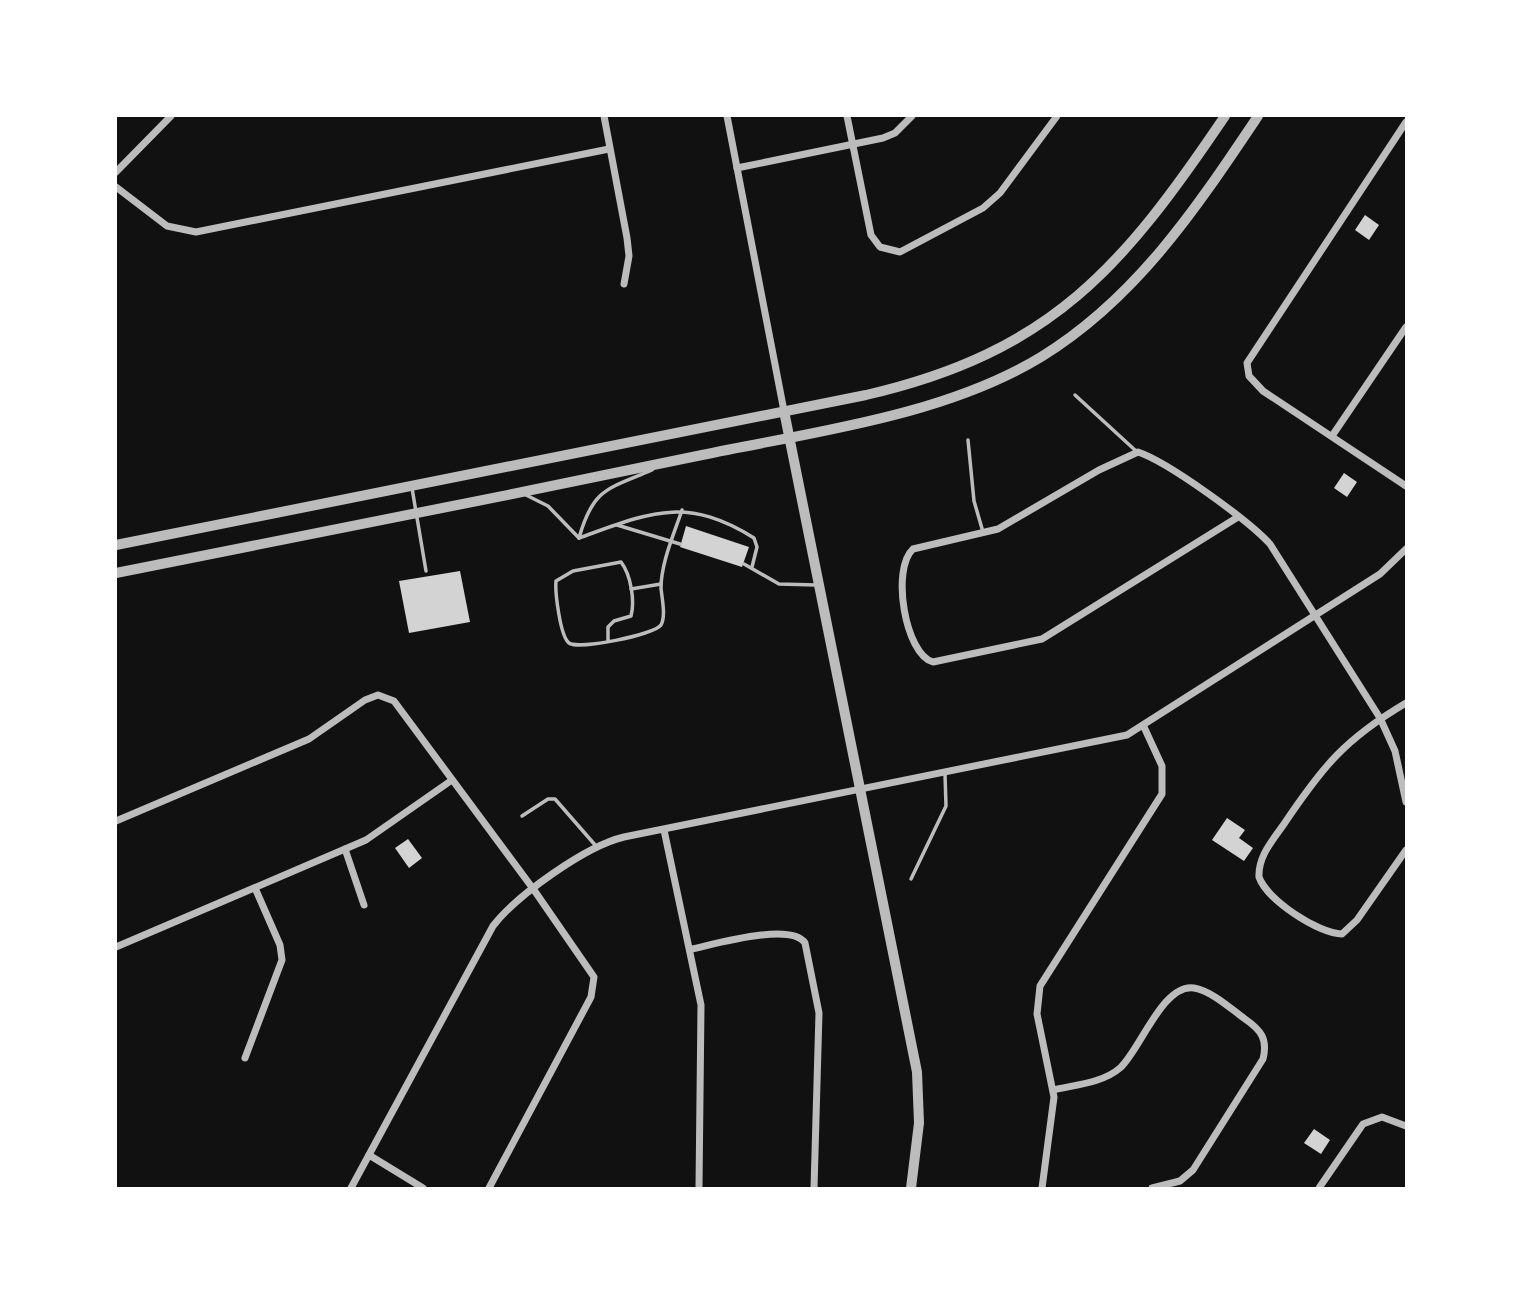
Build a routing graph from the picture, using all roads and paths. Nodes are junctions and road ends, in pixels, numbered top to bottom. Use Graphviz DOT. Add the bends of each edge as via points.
graph roads {
  1 [pos="171,116"];
  2 [pos="604,116"];
  3 [pos="726,116"];
  4 [pos="847,116"];
  5 [pos="912,116"];
  6 [pos="1057,116"];
  7 [pos="1225,116"];
  8 [pos="1258,116"];
  9 [pos="1406,122"];
  10 [pos="853,145"];
  11 [pos="609,149"];
  12 [pos="737,167"];
  13 [pos="116,172"];
  14 [pos="116,187"];
  15 [pos="624,284"];
  16 [pos="1406,327"];
  17 [pos="1075,395"];
  18 [pos="784,411"];
  19 [pos="1332,436"];
  20 [pos="789,437"];
  21 [pos="968,440"];
  22 [pos="1138,452"];
  23 [pos="669,462"];
  24 [pos="412,486"];
  25 [pos="1406,486"];
  26 [pos="520,492"];
  27 [pos="682,510"];
  28 [pos="416,513"];
  29 [pos="1238,517"];
  30 [pos="615,525"];
  31 [pos="983,534"];
  32 [pos="579,538"];
  33 [pos="671,542"];
  34 [pos="116,544"];
  35 [pos="680,544"];
  36 [pos="1406,549"];
  37 [pos="744,564"];
  38 [pos="752,567"];
  39 [pos="426,571"];
  40 [pos="116,573"];
  41 [pos="661,584"];
  42 [pos="818,585"];
  43 [pos="631,589"];
  44 [pos="1315,618"];
  45 [pos="608,641"];
  46 [pos="1406,703"];
  47 [pos="1380,718"];
  48 [pos="1144,727"];
  49 [pos="945,774"];
  50 [pos="453,780"];
  51 [pos="861,792"];
  52 [pos="1406,802"];
  53 [pos="522,816"];
  54 [pos="116,821"];
  55 [pos="664,830"];
  56 [pos="596,846"];
  57 [pos="345,849"];
  58 [pos="1406,850"];
  59 [pos="911,878"];
  60 [pos="255,888"];
  61 [pos="534,890"];
  62 [pos="364,905"];
  63 [pos="116,947"];
  64 [pos="692,949"];
  65 [pos="245,1058"];
  66 [pos="1053,1090"];
  67 [pos="1406,1126"];
  68 [pos="369,1155"];
  69 [pos="352,1188"];
  70 [pos="423,1188"];
  71 [pos="489,1188"];
  72 [pos="699,1188"];
  73 [pos="814,1188"];
  74 [pos="911,1188"];
  75 [pos="1042,1188"];
  76 [pos="1152,1188"];
  77 [pos="1319,1188"];
  1 -- 13 [label="street"];
  2 -- 11 [label="street"];
  3 -- 12 [label="street"];
  4 -- 10 [label="street"];
  5 -- 10 [label="street" via="890,135"];
  6 -- 10 [label="street" via="993,200 900,252 874,242"];
  7 -- 18 [label="street" via="1137,239 1099,278 1026,334 962,366 912,384"];
  8 -- 20 [label="street" via="1164,250 1121,295 1058,346 996,381 955,396"];
  9 -- 19 [label="street" via="1247,363 1254,383"];
  10 -- 12 [label="street"];
  11 -- 14 [label="street" via="196,232 167,226"];
  11 -- 15 [label="street" via="628,248"];
  12 -- 18 [label="street"];
  16 -- 19 [label="street"];
  17 -- 22 [label="lane"];
  18 -- 20 [label="street"];
  18 -- 24 [label="street"];
  19 -- 25 [label="street"];
  20 -- 23 [label="street"];
  20 -- 42 [label="street"];
  21 -- 31 [label="lane" via="974,501"];
  22 -- 29 [label="street"];
  22 -- 31 [label="street"];
  23 -- 26 [label="street"];
  23 -- 32 [label="lane" via="602,492 590,505"];
  24 -- 28 [label="lane"];
  24 -- 34 [label="street"];
  26 -- 28 [label="street"];
  26 -- 32 [label="lane" via="548,506"];
  27 -- 30 [label="lane" via="660,511"];
  27 -- 33 [label="lane"];
  27 -- 38 [label="lane" via="754,538 757,547"];
  28 -- 39 [label="lane"];
  28 -- 40 [label="street"];
  29 -- 31 [label="street" via="1042,639 945,661 927,660 916,648 902,595 904,561 913,549"];
  29 -- 44 [label="street" via="1270,544"];
  30 -- 32 [label="lane"];
  30 -- 33 [label="lane"];
  33 -- 35 [label="lane"];
  33 -- 41 [label="lane"];
  36 -- 44 [label="street" via="1380,574"];
  37 -- 38 [label="lane"];
  38 -- 42 [label="lane" via="779,584"];
  41 -- 43 [label="lane"];
  41 -- 45 [label="lane" via="663,622 658,629"];
  42 -- 51 [label="street"];
  43 -- 45 [label="lane" via="631,616 608,627"];
  43 -- 45 [label="lane" via="621,562 573,570 556,581 564,636 570,644"];
  44 -- 47 [label="street"];
  44 -- 48 [label="street"];
  46 -- 47 [label="street"];
  47 -- 52 [label="street" via="1395,751"];
  47 -- 58 [label="street" via="1320,771 1265,852 1259,877 1271,895 1312,925 1342,934"];
  48 -- 49 [label="street" via="1104,742"];
  48 -- 66 [label="street" via="1162,766 1162,794 1040,986 1037,1014"];
  49 -- 51 [label="street"];
  49 -- 59 [label="lane" via="946,806"];
  50 -- 54 [label="street" via="397,704 378,695 309,739"];
  50 -- 57 [label="street" via="375,836"];
  50 -- 61 [label="street"];
  51 -- 55 [label="street"];
  51 -- 74 [label="street" via="917,1072 919,1123"];
  53 -- 56 [label="lane" via="555,799"];
  55 -- 56 [label="street"];
  55 -- 64 [label="street"];
  56 -- 61 [label="street"];
  57 -- 60 [label="street"];
  57 -- 62 [label="street"];
  60 -- 63 [label="street"];
  60 -- 65 [label="street" via="282,960"];
  61 -- 68 [label="street" via="493,926"];
  61 -- 71 [label="street" via="591,971 593,989"];
  64 -- 72 [label="street" via="703,1025"];
  64 -- 73 [label="street" via="781,932 797,934 805,943 819,1013"];
  66 -- 75 [label="street"];
  66 -- 76 [label="street" via="1101,1078 1122,1067 1166,1003 1182,989 1202,991 1257,1027 1264,1040 1263,1059 1198,1163 1180,1181"];
  67 -- 77 [label="street" via="1382,1116 1363,1124"];
  68 -- 69 [label="street"];
  68 -- 70 [label="street"];
}
